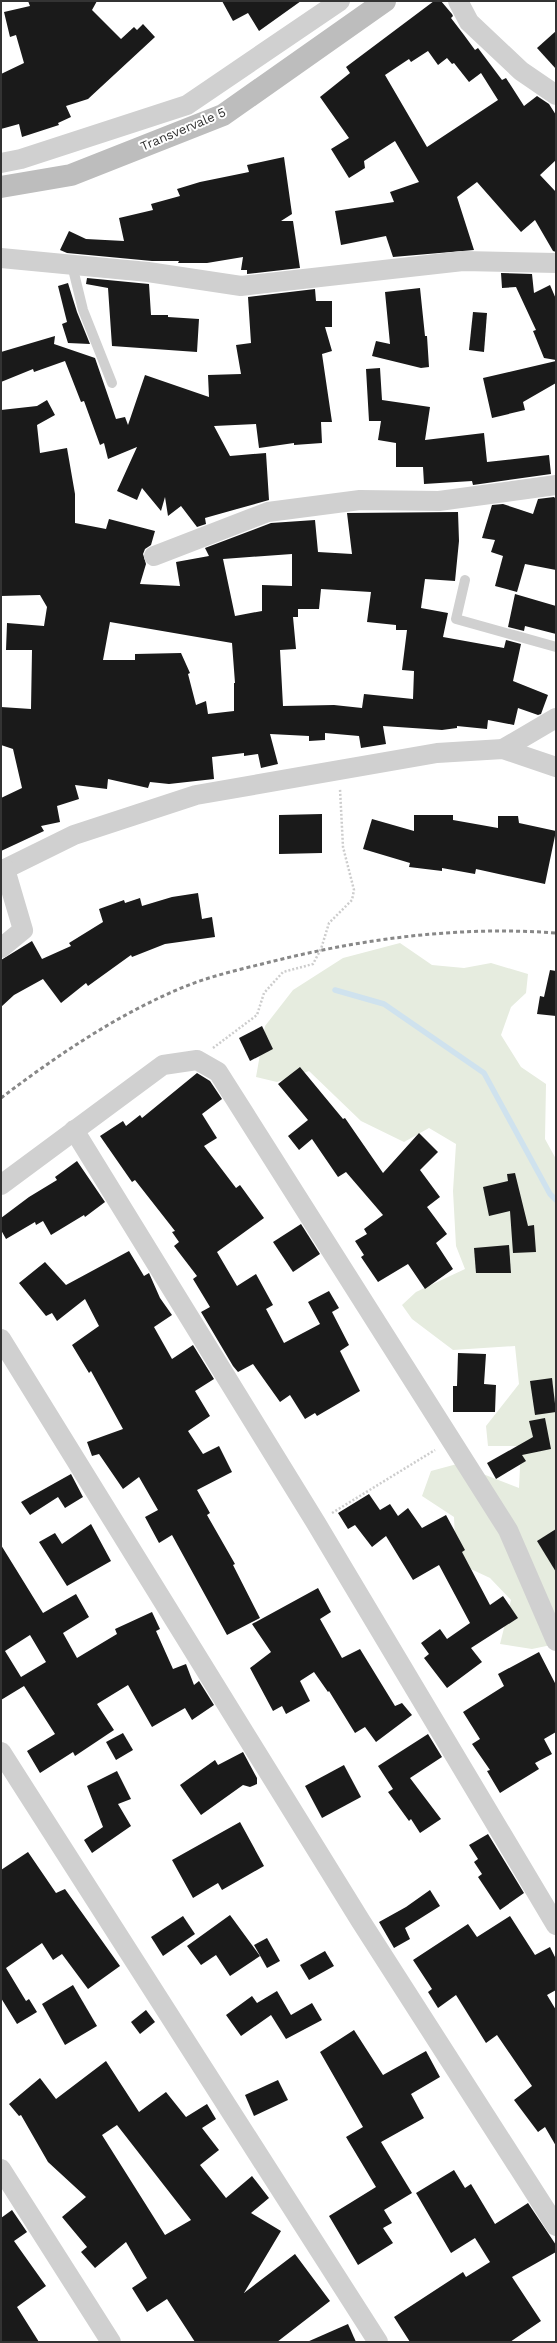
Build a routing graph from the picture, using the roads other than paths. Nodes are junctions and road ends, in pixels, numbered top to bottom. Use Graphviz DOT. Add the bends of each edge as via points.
graph roads {
  1 [pos="340,1"];
  2 [pos="385,1"];
  3 [pos="458,1"];
  4 [pos="556,95"];
  5 [pos="1,163"];
  6 [pos="1,187"];
  7 [pos="1,258"];
  8 [pos="556,263"];
  9 [pos="72,265"];
  10 [pos="112,383"];
  11 [pos="556,485"];
  12 [pos="154,556"];
  13 [pos="465,580"];
  14 [pos="556,647"];
  15 [pos="556,718"];
  16 [pos="503,749"];
  17 [pos="556,767"];
  18 [pos="3,870"];
  19 [pos="1,948"];
  20 [pos="74,1130"];
  21 [pos="1,1185"];
  22 [pos="1,1339"];
  23 [pos="556,1641"];
  24 [pos="1,1752"];
  25 [pos="556,1925"];
  26 [pos="1,2169"];
  27 [pos="556,2226"];
  28 [pos="111,2342"];
  29 [pos="378,2342"];
  1 -- 5 [label="street" via="187,105 21,159"];
  2 -- 6 [label="main road, Transvervale 5" via="223,115 71,175"];
  3 -- 4 [label="street" via="469,22 521,71"];
  7 -- 9 [label="street"];
  8 -- 9 [label="street" via="463,261 241,286 148,272"];
  9 -- 10 [label="lane" via="83,310"];
  11 -- 12 [label="street" via="439,501 360,500 268,512"];
  13 -- 14 [label="lane" via="456,619"];
  15 -- 16 [label="street"];
  16 -- 17 [label="street"];
  16 -- 18 [label="street" via="437,753 196,795 74,834"];
  18 -- 19 [label="street" via="23,930"];
  20 -- 21 [label="street"];
  20 -- 23 [label="street" via="163,1065 197,1060 218,1072 508,1530"];
  20 -- 25 [label="street" via="316,1523"];
  22 -- 27 [label="street" via="360,1920"];
  24 -- 29 [label="street"];
  26 -- 28 [label="street"];
}
